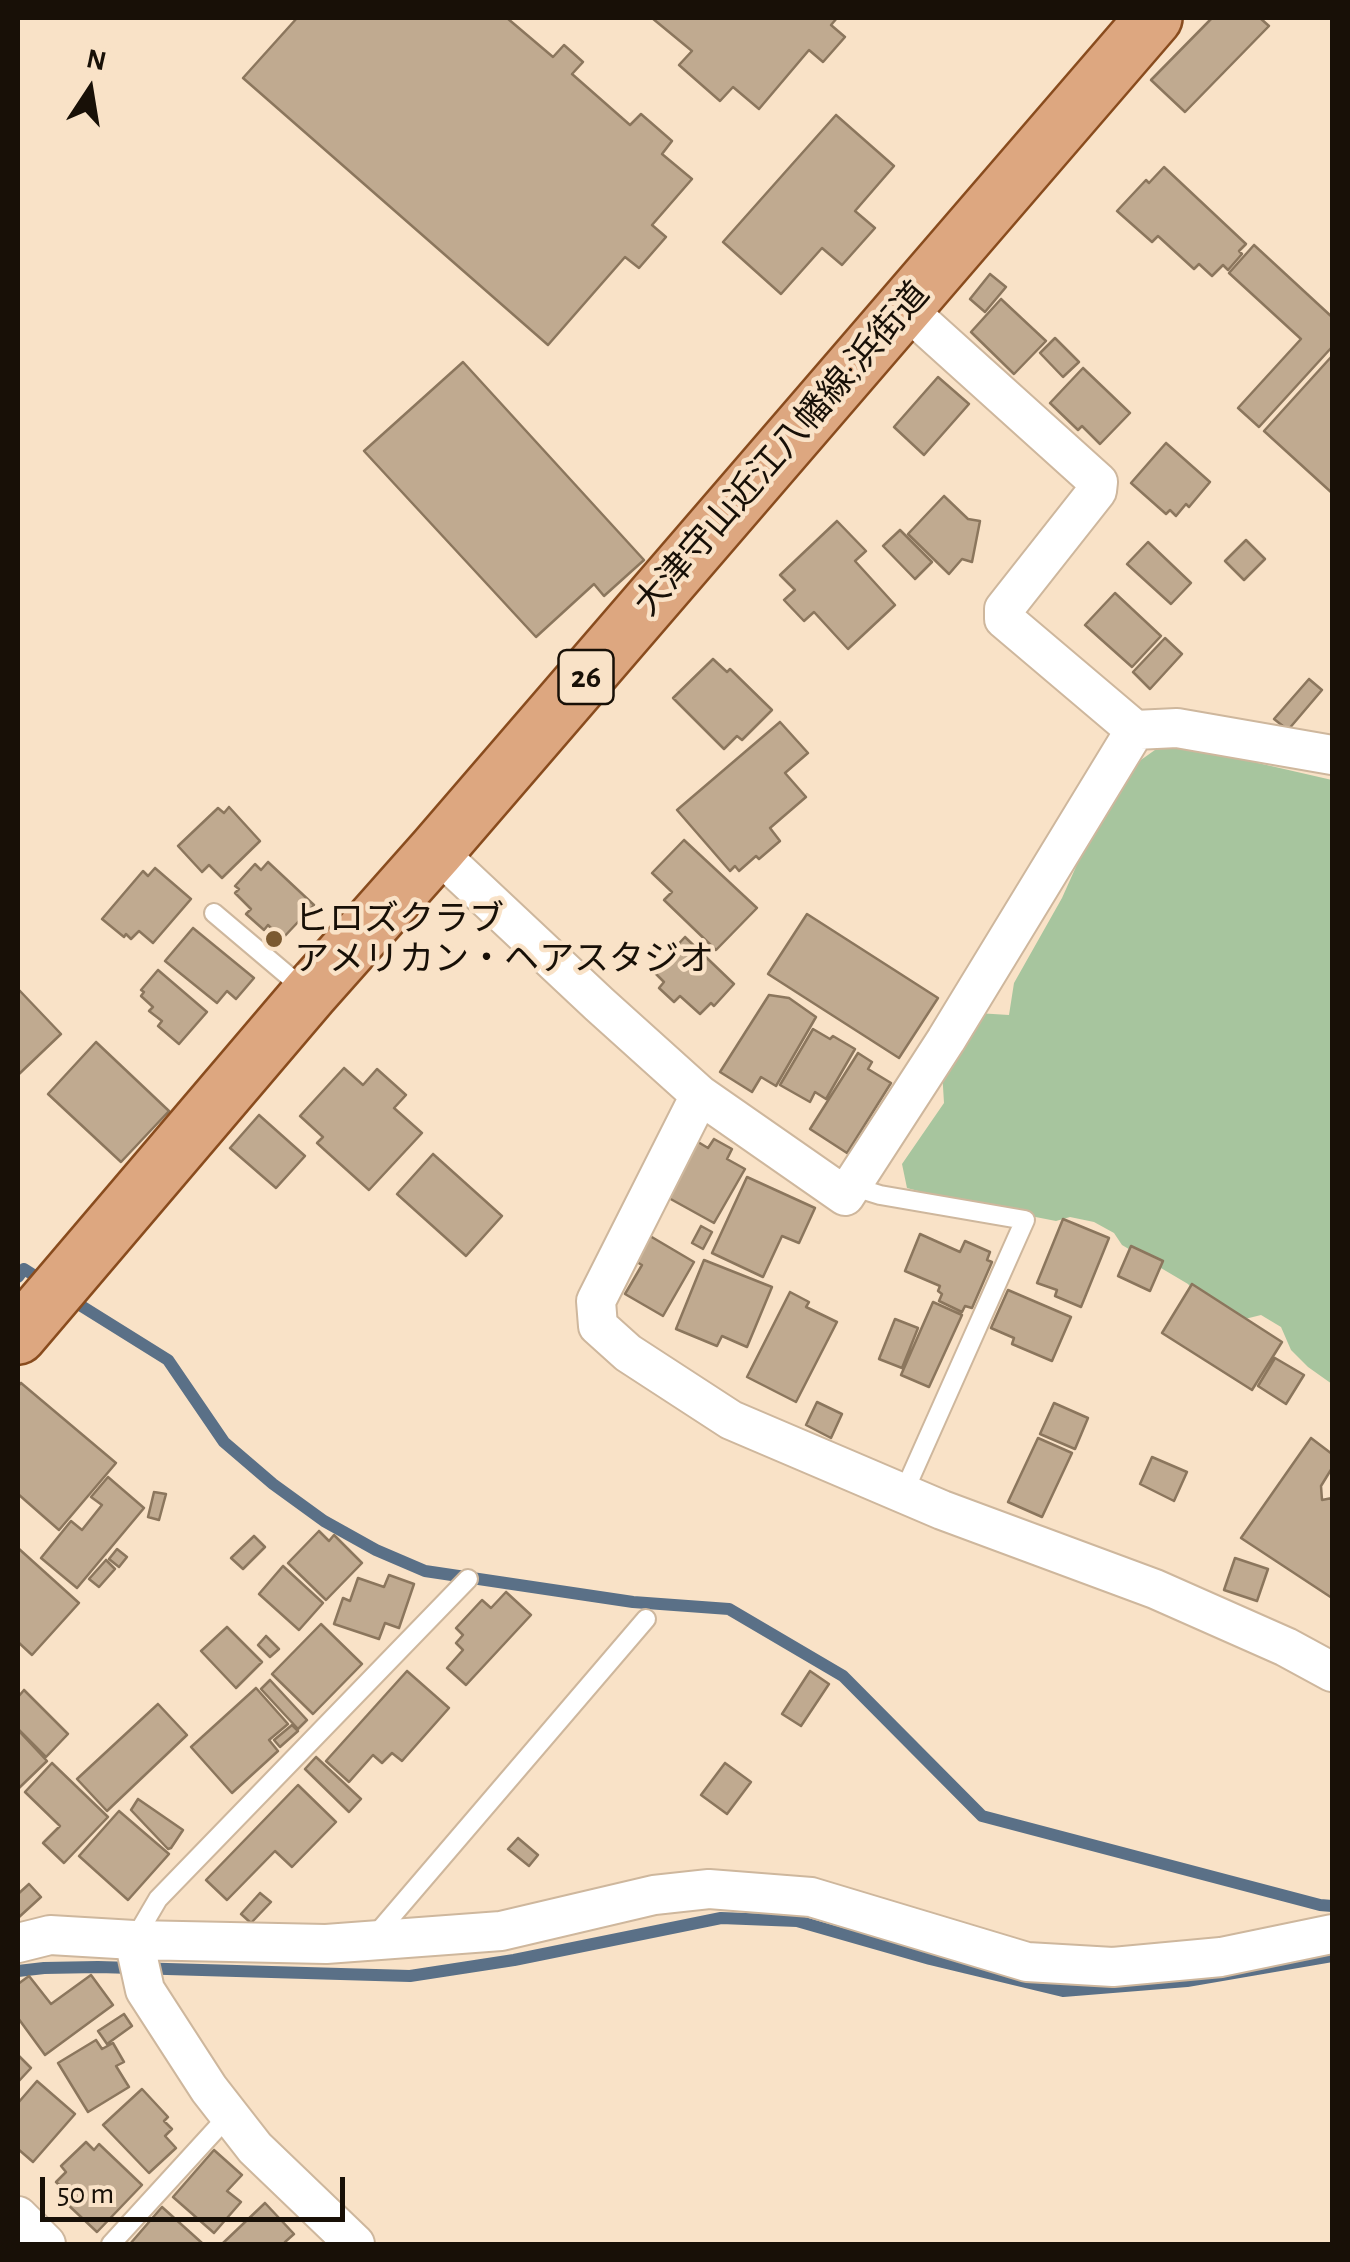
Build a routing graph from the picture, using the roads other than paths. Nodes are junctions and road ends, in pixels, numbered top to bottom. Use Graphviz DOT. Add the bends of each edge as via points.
graph roads {
  1 [pos="1154,18"];
  2 [pos="904,307"];
  3 [pos="1135,730"];
  4 [pos="1332,754"];
  5 [pos="436,852"];
  6 [pos="214,912"];
  7 [pos="310,993"];
  8 [pos="700,1095"];
  9 [pos="850,1186"];
  10 [pos="18,1336"];
  11 [pos="903,1494"];
  12 [pos="468,1579"];
  13 [pos="646,1619"];
  14 [pos="1332,1672"];
  15 [pos="1332,1934"];
  16 [pos="134,1940"];
  17 [pos="372,1940"];
  18 [pos="18,1943"];
  19 [pos="229,2115"];
  20 [pos="18,2216"];
  21 [pos="46,2244"];
  22 [pos="111,2244"];
  23 [pos="355,2244"];
  1 -- 2 [label="main road, 大津守山近江八幡線;浜街道 / 26"];
  2 -- 3 [label="street" via="1098,482 1004,609 1004,619"];
  2 -- 5 [label="main road, 大津守山近江八幡線;浜街道 / 26"];
  3 -- 4 [label="street" via="1176,728"];
  3 -- 9 [label="street"];
  5 -- 7 [label="main road, 大津守山近江八幡線;浜街道 / 26"];
  5 -- 8 [label="street"];
  6 -- 7 [label="lane"];
  7 -- 10 [label="main road, 大津守山近江八幡線;浜街道 / 26"];
  8 -- 9 [label="street" via="845,1196"];
  8 -- 11 [label="street" via="596,1302 598,1326 731,1420"];
  9 -- 11 [label="lane" via="1024,1220"];
  11 -- 14 [label="street" via="1155,1589"];
  12 -- 16 [label="lane" via="158,1900"];
  13 -- 17 [label="lane"];
  15 -- 17 [label="street" via="1221,1956 1114,1967 1027,1962 811,1897 709,1890 654,1895 501,1931"];
  16 -- 17 [label="street"];
  16 -- 18 [label="street" via="50,1935"];
  16 -- 19 [label="street" via="144,1990"];
  19 -- 22 [label="lane"];
  19 -- 23 [label="street"];
  20 -- 21 [label="street"];
}
